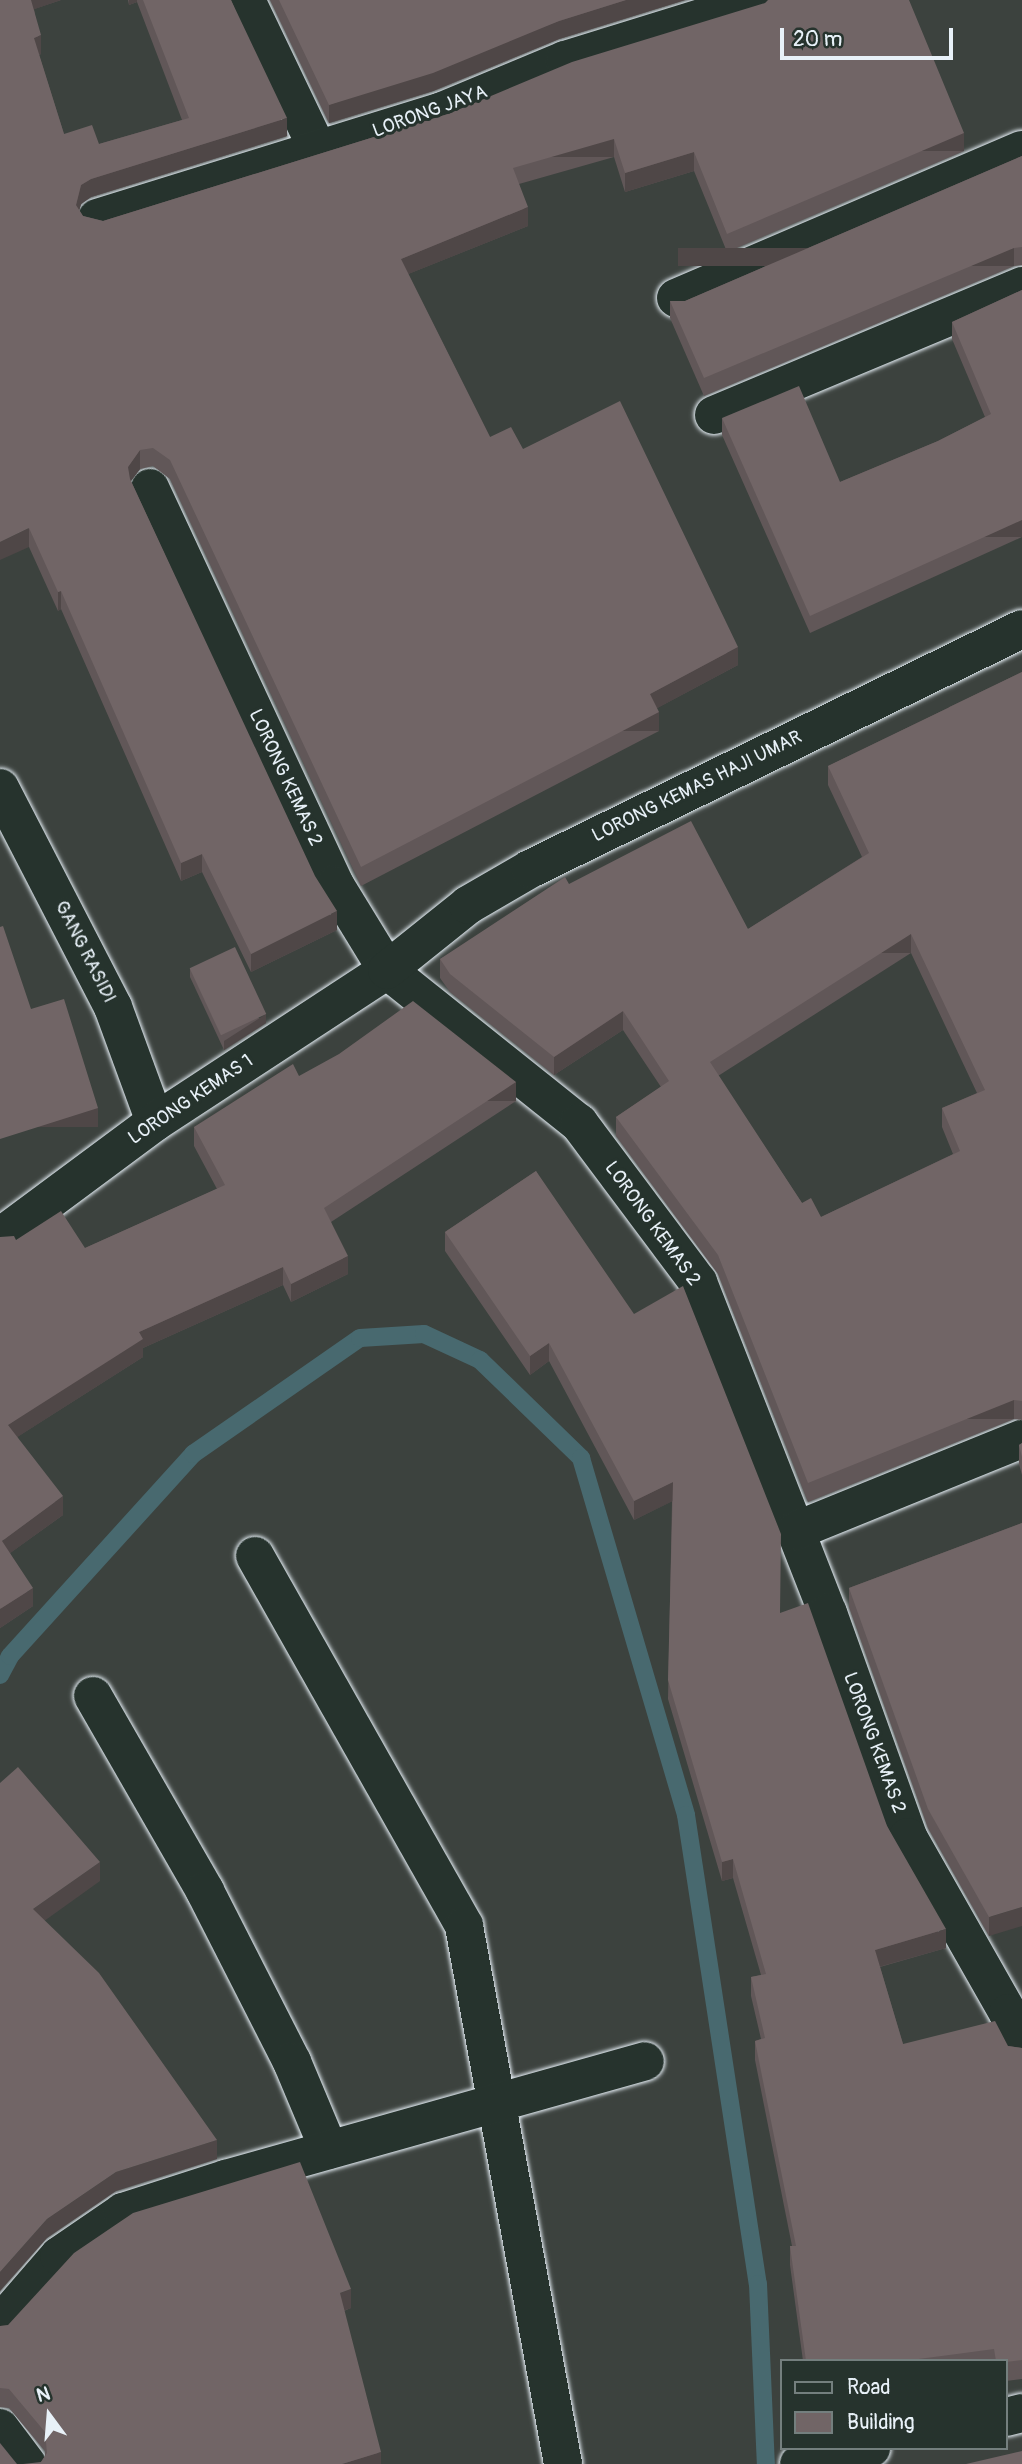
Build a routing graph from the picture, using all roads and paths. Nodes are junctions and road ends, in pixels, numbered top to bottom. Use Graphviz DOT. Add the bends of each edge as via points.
graph roads {
  1 [pos="246,0"];
  2 [pos="759,0"];
  3 [pos="317,150"];
  4 [pos="1022,150"];
  5 [pos="97,218"];
  6 [pos="1022,286"];
  7 [pos="676,298"];
  8 [pos="714,415"];
  9 [pos="150,488"];
  10 [pos="1022,629"];
  11 [pos="0,788"];
  12 [pos="387,970"];
  13 [pos="155,1122"];
  14 [pos="0,1237"];
  15 [pos="1022,1439"];
  16 [pos="795,1531"];
  17 [pos="255,1556"];
  18 [pos="93,1696"];
  19 [pos="1022,2048"];
  20 [pos="645,2061"];
  21 [pos="496,2103"];
  22 [pos="329,2150"];
  23 [pos="0,2324"];
  24 [pos="0,2428"];
  25 [pos="861,2450"];
  26 [pos="808,2462"];
  27 [pos="27,2464"];
  28 [pos="563,2464"];
  1 -- 3 [label="street"];
  2 -- 3 [label="street, LORONG JAYA" via="565,60 440,112"];
  3 -- 5 [label="street, LORONG JAYA"];
  4 -- 7 [label="street"];
  6 -- 8 [label="street"];
  9 -- 12 [label="street, LORONG KEMAS 2" via="335,885"];
  10 -- 12 [label="street, LORONG KEMAS HAJI UMAR" via="530,869 468,905"];
  11 -- 13 [label="street, GANG RASIDI" via="113,1007"];
  12 -- 13 [label="street, LORONG KEMAS 1"];
  12 -- 16 [label="street, LORONG KEMAS 2" via="579,1123 698,1282"];
  13 -- 14 [label="street, LORONG KEMAS 1"];
  15 -- 16 [label="street"];
  16 -- 19 [label="street, LORONG KEMAS 2" via="908,1837 1002,2002"];
  17 -- 21 [label="street" via="464,1926"];
  18 -- 22 [label="street" via="205,1891 292,2062"];
  20 -- 21 [label="street"];
  21 -- 22 [label="street"];
  21 -- 28 [label="street"];
  22 -- 23 [label="street" via="123,2212 59,2256"];
  24 -- 27 [label="street"];
  25 -- 26 [label="street"];
}
